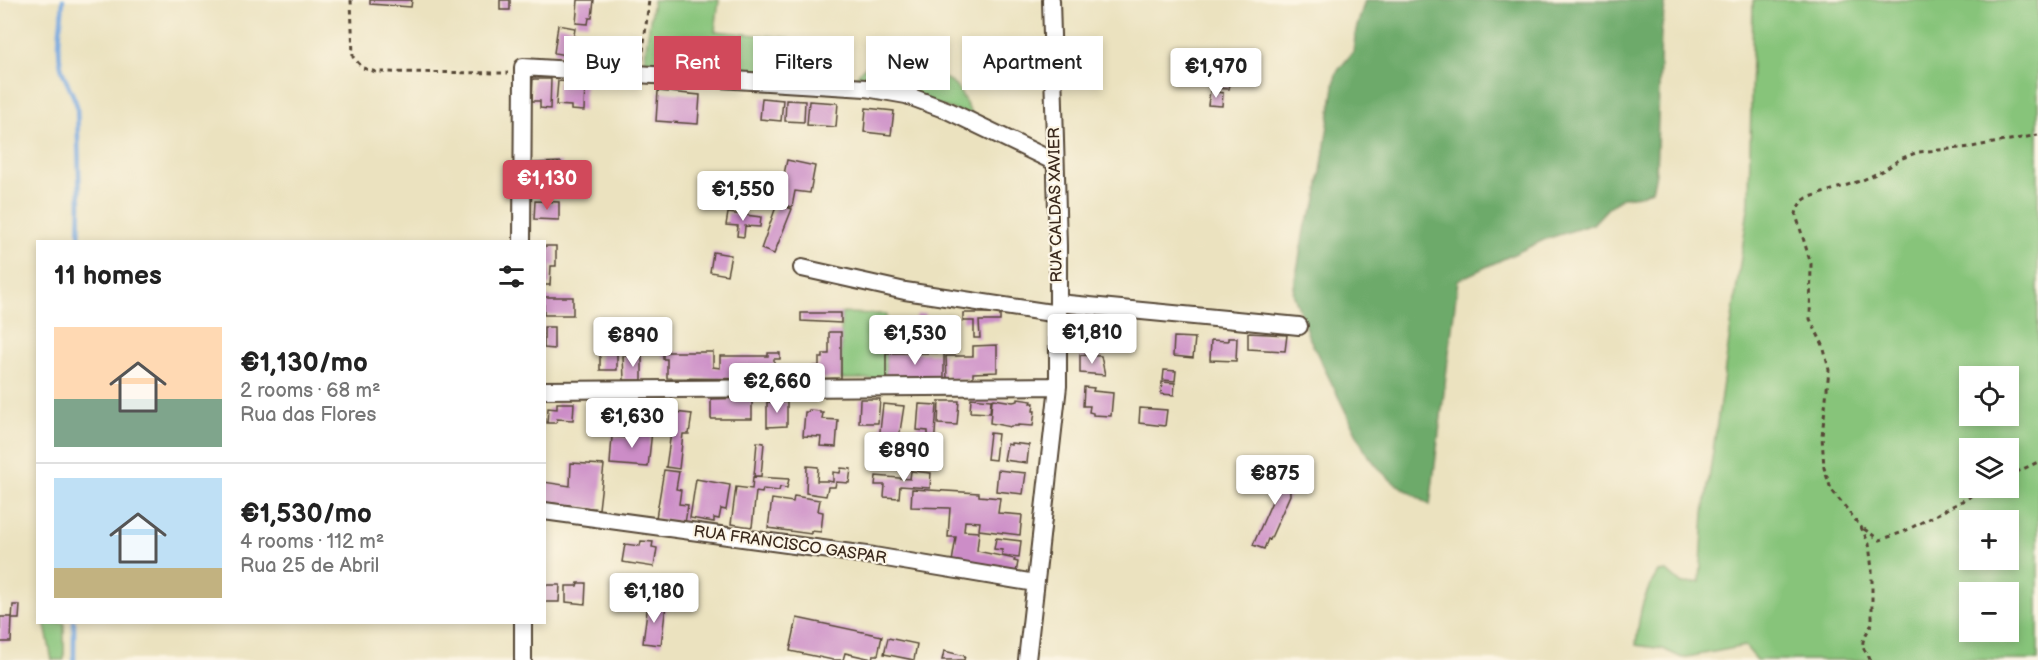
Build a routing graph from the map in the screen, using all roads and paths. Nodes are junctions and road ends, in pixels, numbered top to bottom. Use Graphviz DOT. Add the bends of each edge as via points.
graph roads {
  1 [pos="351,0"];
  2 [pos="649,0"];
  3 [pos="1051,0"];
  4 [pos="642,58"];
  5 [pos="523,70"];
  6 [pos="564,71"];
  7 [pos="642,74"];
  8 [pos="2038,135"];
  9 [pos="1055,162"];
  10 [pos="522,240"];
  11 [pos="802,268"];
  12 [pos="1058,308"];
  13 [pos="1299,326"];
  14 [pos="1058,386"];
  15 [pos="546,390"];
  16 [pos="2038,462"];
  17 [pos="2019,471"];
  18 [pos="1968,498"];
  19 [pos="546,511"];
  20 [pos="1861,527"];
  21 [pos="1035,584"];
  22 [pos="523,624"];
  23 [pos="523,660"];
  24 [pos="1027,660"];
  25 [pos="1870,660"];
  1 -- 5 [label="path" via="353,57 363,68 376,72"];
  2 -- 4 [label="path"];
  3 -- 9 [label="street, RUA CALDAS XAVIER"];
  5 -- 6 [label="street"];
  5 -- 10 [label="street"];
  7 -- 9 [label="street" via="856,87 906,95 949,111"];
  8 -- 20 [label="path" via="1909,154 1863,180 1799,204 1796,215 1811,264 1810,319 1823,345 1829,370 1822,436 1824,468 1836,498"];
  9 -- 12 [label="street, RUA CALDAS XAVIER"];
  11 -- 12 [label="street" via="905,291"];
  12 -- 13 [label="street"];
  12 -- 14 [label="street, RUA CALDAS XAVIER"];
  14 -- 15 [label="street"];
  14 -- 21 [label="street, RUA CALDAS XAVIER"];
  16 -- 17 [label="path"];
  18 -- 20 [label="path" via="1880,540"];
  19 -- 21 [label="street, RUA FRANCISCO GASPAR" via="874,556"];
  20 -- 25 [label="path" via="1869,544 1872,570 1872,623 1863,643"];
  21 -- 24 [label="street, RUA CALDAS XAVIER"];
  22 -- 23 [label="street"];
}
